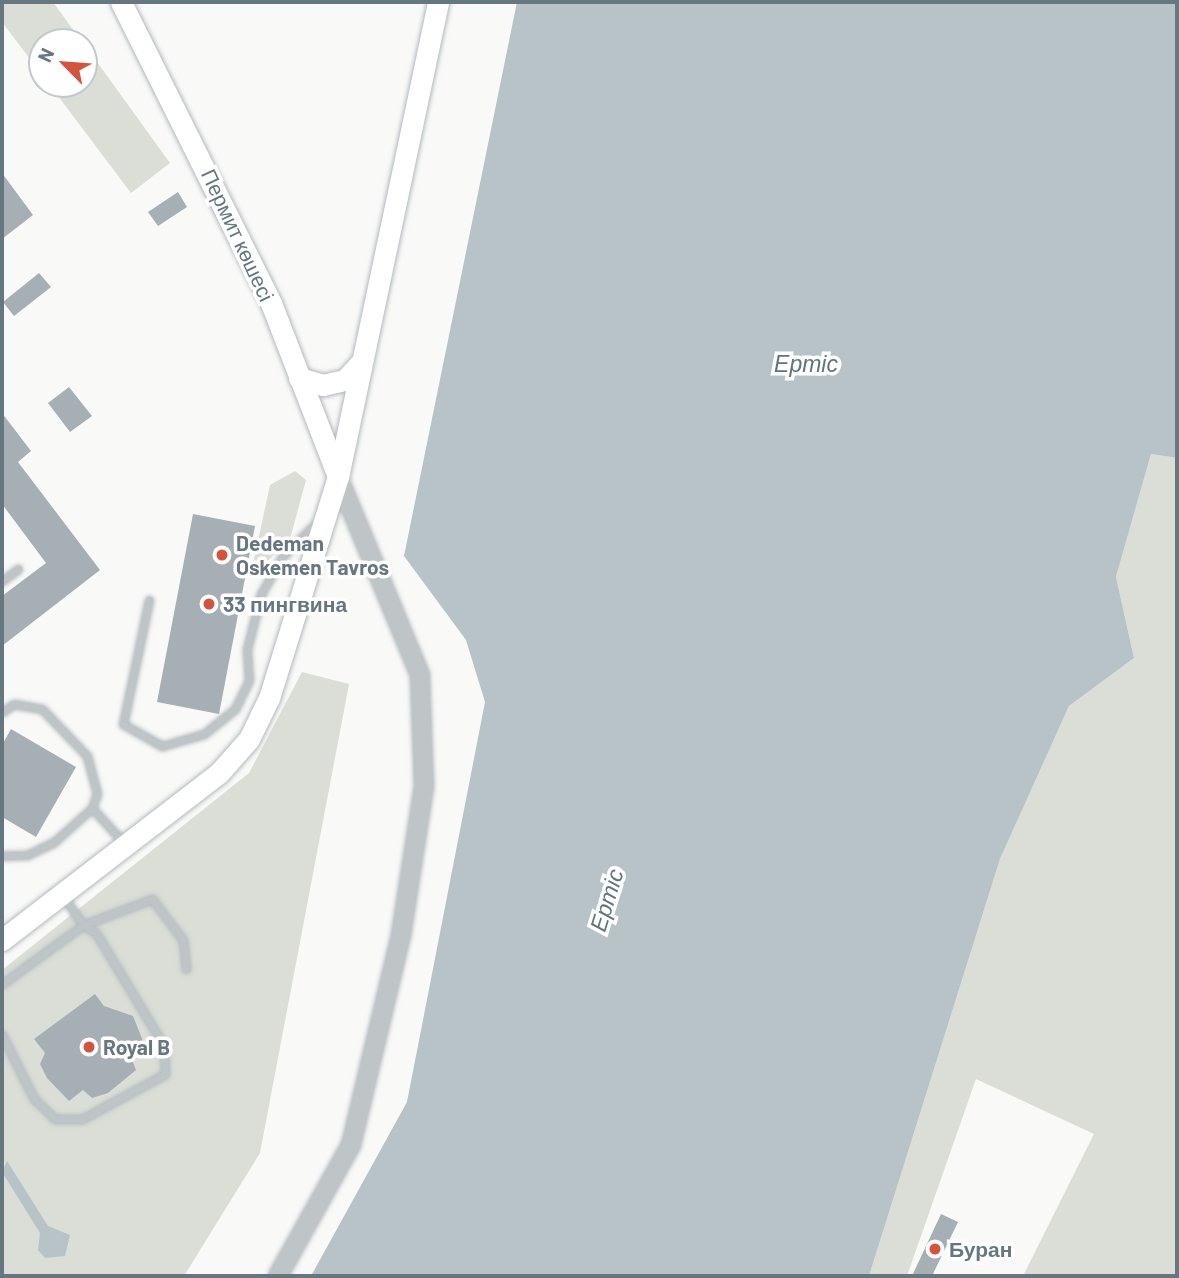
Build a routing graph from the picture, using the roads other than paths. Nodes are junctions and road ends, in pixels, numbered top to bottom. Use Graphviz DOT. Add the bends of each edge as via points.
graph roads {
  1 [pos="121,2"];
  2 [pos="438,2"];
  3 [pos="362,360"];
  4 [pos="299,377"];
  5 [pos="338,477"];
  6 [pos="330,509"];
  7 [pos="18,569"];
  8 [pos="2,581"];
  9 [pos="149,600"];
  10 [pos="2,712"];
  11 [pos="92,808"];
  12 [pos="125,844"];
  13 [pos="2,856"];
  14 [pos="61,892"];
  15 [pos="83,925"];
  16 [pos="2,940"];
  17 [pos="186,969"];
  18 [pos="2,984"];
  19 [pos="2,1035"];
  20 [pos="278,1276"];
  1 -- 4 [label="main road, Пермит көшесі" via="271,303"];
  2 -- 3 [label="main road"];
  3 -- 4 [label="main road" via="345,380 323,385"];
  3 -- 5 [label="main road"];
  4 -- 5 [label="main road, Пермит көшесі"];
  5 -- 6 [label="main road"];
  5 -- 20 [label="street" via="420,675 424,786 401,935 351,1144"];
  6 -- 9 [label="lane" via="282,557 261,594 247,649 250,680 235,709 204,734 162,746 123,724"];
  6 -- 12 [label="main road" via="294,632 249,739 219,773"];
  7 -- 8 [label="lane"];
  10 -- 11 [label="lane" via="14,704 42,709 87,757 96,781"];
  11 -- 12 [label="lane"];
  11 -- 13 [label="lane" via="54,842 27,855"];
  12 -- 14 [label="main road"];
  14 -- 15 [label="lane"];
  14 -- 16 [label="main road"];
  15 -- 17 [label="lane" via="152,899 183,940"];
  15 -- 18 [label="lane"];
  15 -- 19 [label="lane" via="96,933 164,1046 165,1074 82,1119 55,1119 34,1098"];
}
